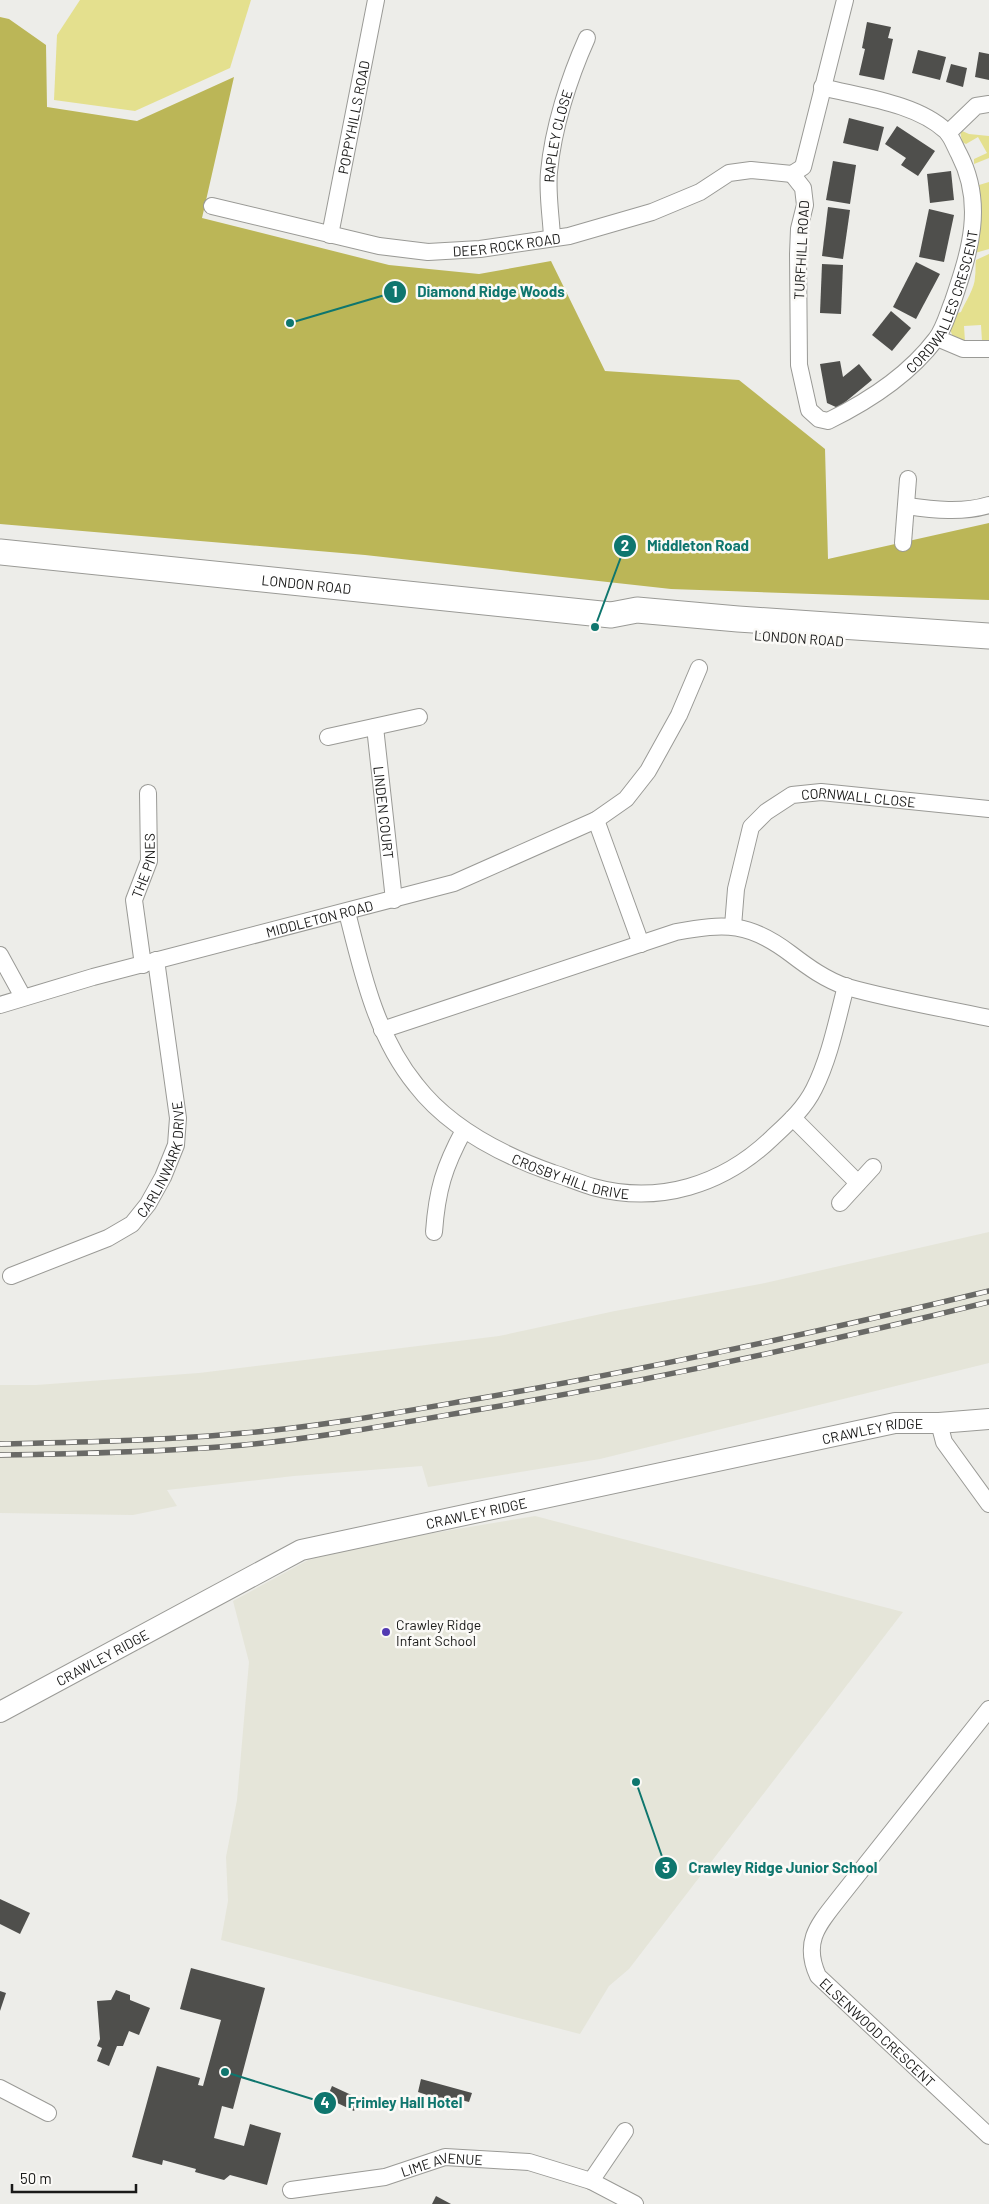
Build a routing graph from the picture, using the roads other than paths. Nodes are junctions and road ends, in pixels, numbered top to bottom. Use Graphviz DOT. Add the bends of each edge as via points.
graph roads {
  1 [pos="376,0"];
  2 [pos="845,0"];
  3 [pos="587,38"];
  4 [pos="822,87"];
  5 [pos="989,104"];
  6 [pos="948,133"];
  7 [pos="792,174"];
  8 [pos="212,206"];
  9 [pos="330,235"];
  10 [pos="552,238"];
  11 [pos="938,338"];
  12 [pos="989,349"];
  13 [pos="819,419"];
  14 [pos="908,479"];
  15 [pos="989,505"];
  16 [pos="907,506"];
  17 [pos="903,543"];
  18 [pos="0,552"];
  19 [pos="611,615"];
  20 [pos="989,636"];
  21 [pos="989,654"];
  22 [pos="699,668"];
  23 [pos="419,717"];
  24 [pos="375,727"];
  25 [pos="328,737"];
  26 [pos="148,792"];
  27 [pos="989,809"];
  28 [pos="596,820"];
  29 [pos="394,900"];
  30 [pos="347,912"];
  31 [pos="732,926"];
  32 [pos="641,944"];
  33 [pos="0,955"];
  34 [pos="150,962"];
  35 [pos="846,986"];
  36 [pos="23,997"];
  37 [pos="0,1005"];
  38 [pos="989,1018"];
  39 [pos="382,1030"];
  40 [pos="794,1118"];
  41 [pos="464,1130"];
  42 [pos="873,1167"];
  43 [pos="858,1183"];
  44 [pos="840,1203"];
  45 [pos="434,1232"];
  46 [pos="11,1276"];
  47 [pos="989,1419"];
  48 [pos="939,1423"];
  49 [pos="989,1504"];
  50 [pos="989,1709"];
  51 [pos="0,1712"];
  52 [pos="0,2088"];
  53 [pos="48,2113"];
  54 [pos="986,2128"];
  55 [pos="625,2131"];
  56 [pos="591,2181"];
  57 [pos="291,2190"];
  58 [pos="635,2204"];
  1 -- 9 [label="street, POPPYHILLS ROAD"];
  2 -- 4 [label="street"];
  3 -- 10 [label="street, RAPLEY CLOSE" via="562,104 549,172"];
  4 -- 6 [label="street, CORDWALLES CRESCENT" via="908,109"];
  4 -- 7 [label="street" via="803,167"];
  5 -- 6 [label="street" via="976,106"];
  6 -- 11 [label="street, CORDWALLES CRESCENT" via="967,169 974,201 967,256"];
  7 -- 10 [label="street, DEER ROCK ROAD" via="751,170 729,174 700,192 652,212"];
  7 -- 13 [label="street, TURFHILL ROAD" via="803,188 805,205 798,254 799,365 808,410"];
  8 -- 9 [label="street, DEER ROCK ROAD"];
  9 -- 10 [label="street, DEER ROCK ROAD" via="428,252 480,249"];
  11 -- 12 [label="street" via="963,349"];
  11 -- 13 [label="street, CORDWALLES CRESCENT" via="905,373 878,393 828,421"];
  14 -- 16 [label="street"];
  15 -- 16 [label="street" via="975,509"];
  16 -- 17 [label="street"];
  18 -- 19 [label="main road, LONDON ROAD"];
  19 -- 20 [label="main road, LONDON ROAD" via="637,610"];
  19 -- 21 [label="main road, LONDON ROAD" via="634,624"];
  22 -- 28 [label="street, MIDDLETON ROAD" via="679,715 648,771 626,799"];
  23 -- 24 [label="street"];
  24 -- 25 [label="street"];
  24 -- 29 [label="street, LINDEN COURT"];
  26 -- 34 [label="street, THE PINES" via="149,861 134,900"];
  27 -- 31 [label="street, CORNWALL CLOSE" via="821,792 792,795 766,812 752,827 736,890"];
  28 -- 29 [label="street, MIDDLETON ROAD" via="454,883"];
  28 -- 32 [label="street"];
  29 -- 30 [label="street, MIDDLETON ROAD"];
  30 -- 34 [label="street, MIDDLETON ROAD"];
  30 -- 39 [label="street, CROSBY HILL DRIVE"];
  31 -- 32 [label="street" via="708,926 676,932"];
  31 -- 35 [label="street" via="759,934 822,976"];
  32 -- 39 [label="street"];
  33 -- 36 [label="street"];
  34 -- 36 [label="street, MIDDLETON ROAD"];
  34 -- 46 [label="street, CARLINWARK DRIVE" via="178,1118 176,1145 163,1177 132,1224 108,1238"];
  35 -- 38 [label="street"];
  35 -- 40 [label="street, CROSBY HILL DRIVE" via="821,1072 806,1104"];
  36 -- 37 [label="street, MIDDLETON ROAD"];
  39 -- 41 [label="street, CROSBY HILL DRIVE" via="394,1055 416,1086"];
  40 -- 41 [label="street, CROSBY HILL DRIVE" via="756,1154 722,1176 678,1190 641,1194 594,1187 532,1166 500,1152"];
  40 -- 43 [label="street"];
  41 -- 45 [label="street" via="448,1159 440,1185"];
  42 -- 43 [label="street"];
  43 -- 44 [label="street"];
  47 -- 48 [label="street, CRAWLEY RIDGE"];
  48 -- 49 [label="street" via="944,1442"];
  48 -- 51 [label="street, CRAWLEY RIDGE" via="895,1423 301,1550"];
  50 -- 54 [label="street, ELSENWOOD CRESCENT" via="816,1928 810,1948 818,1976"];
  52 -- 53 [label="street"];
  55 -- 56 [label="street"];
  56 -- 57 [label="street, LIME AVENUE" via="529,2162 445,2157 385,2177"];
  56 -- 58 [label="street, LIME AVENUE"];
}
